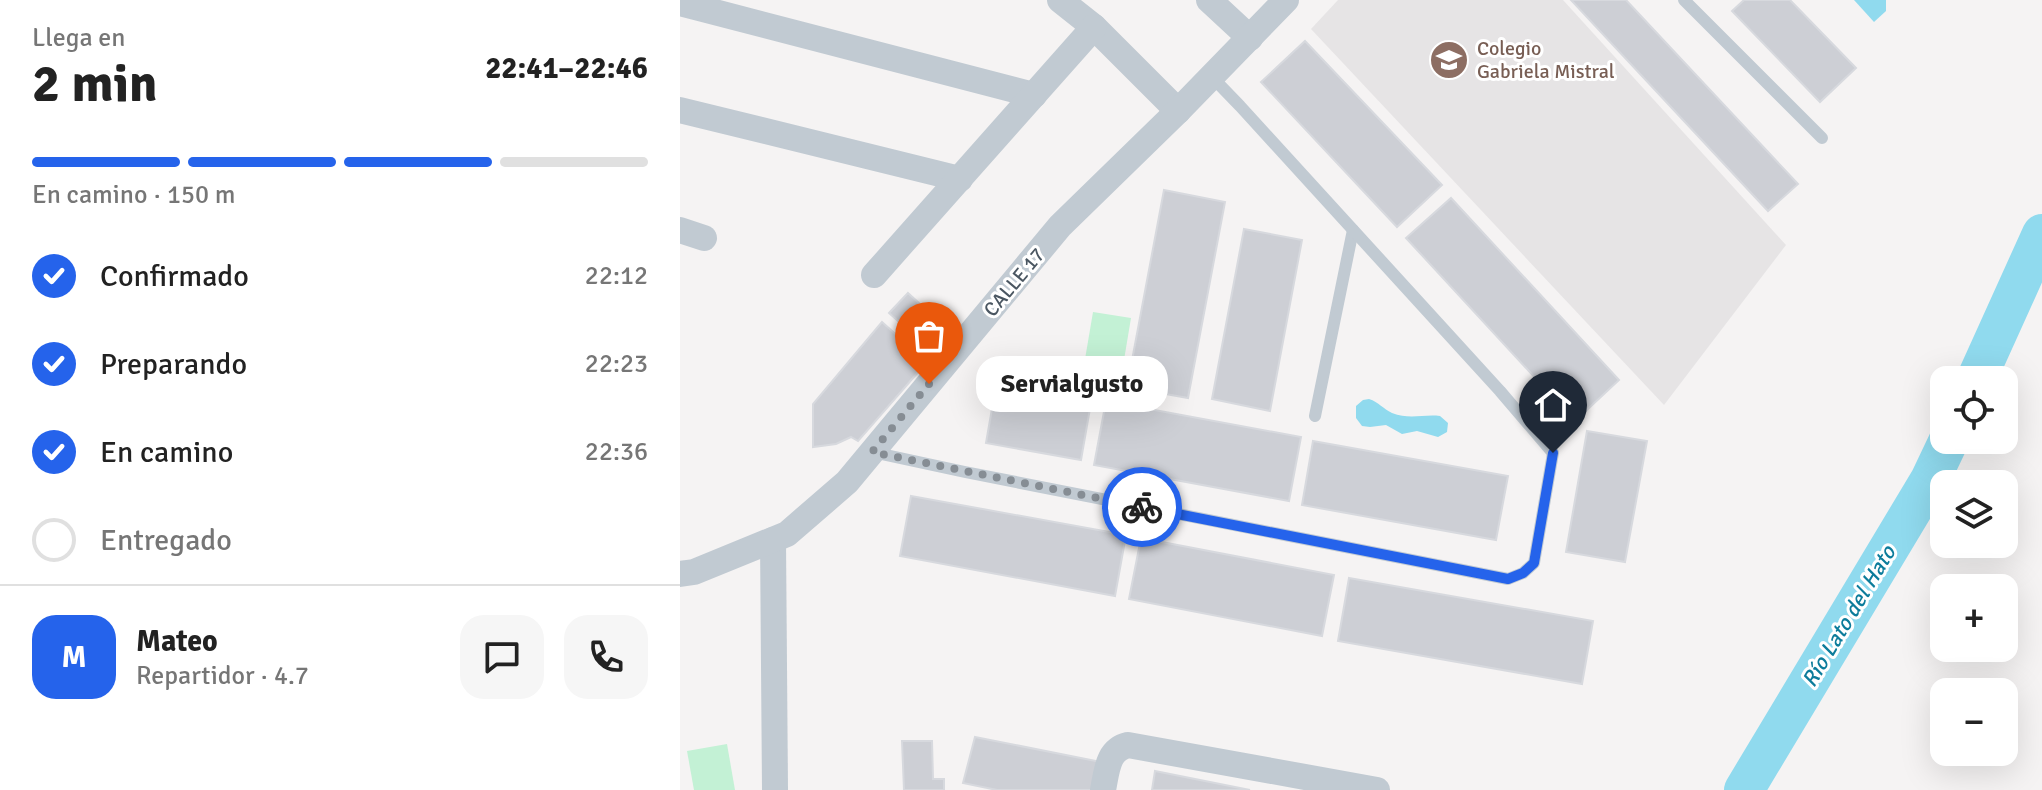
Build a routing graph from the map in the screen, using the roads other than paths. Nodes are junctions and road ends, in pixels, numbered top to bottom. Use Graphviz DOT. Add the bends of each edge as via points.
graph roads {
  1 [pos="1060,0"];
  2 [pos="1209,0"];
  3 [pos="1286,0"];
  4 [pos="1684,0"];
  5 [pos="680,3"];
  6 [pos="1094,27"];
  7 [pos="1250,38"];
  8 [pos="1212,77"];
  9 [pos="1034,95"];
  10 [pos="680,110"];
  11 [pos="1178,111"];
  12 [pos="1822,138"];
  13 [pos="960,179"];
  14 [pos="1353,230"];
  15 [pos="874,275"];
  16 [pos="1315,416"];
  17 [pos="872,452"];
  18 [pos="773,540"];
  19 [pos="687,573"];
  20 [pos="775,790"];
  21 [pos="1103,790"];
  22 [pos="1377,790"];
  1 -- 6 [label="street"];
  2 -- 7 [label="street"];
  3 -- 7 [label="street, CALLE 17"];
  4 -- 12 [label="lane"];
  5 -- 9 [label="street"];
  6 -- 9 [label="street"];
  6 -- 11 [label="street"];
  7 -- 8 [label="street, CALLE 17"];
  8 -- 11 [label="street, CALLE 17"];
  8 -- 14 [label="lane"];
  9 -- 13 [label="street"];
  10 -- 13 [label="street"];
  11 -- 17 [label="street, CALLE 17" via="1060,226"];
  13 -- 15 [label="street"];
  14 -- 16 [label="lane"];
  14 -- 17 [label="lane" via="1553,453 1534,563 1523,573 1508,579"];
  17 -- 18 [label="street, CALLE 17" via="847,482"];
  18 -- 19 [label="street, CALLE 17"];
  18 -- 20 [label="street"];
  21 -- 22 [label="street" via="1110,756 1128,745"];
}
